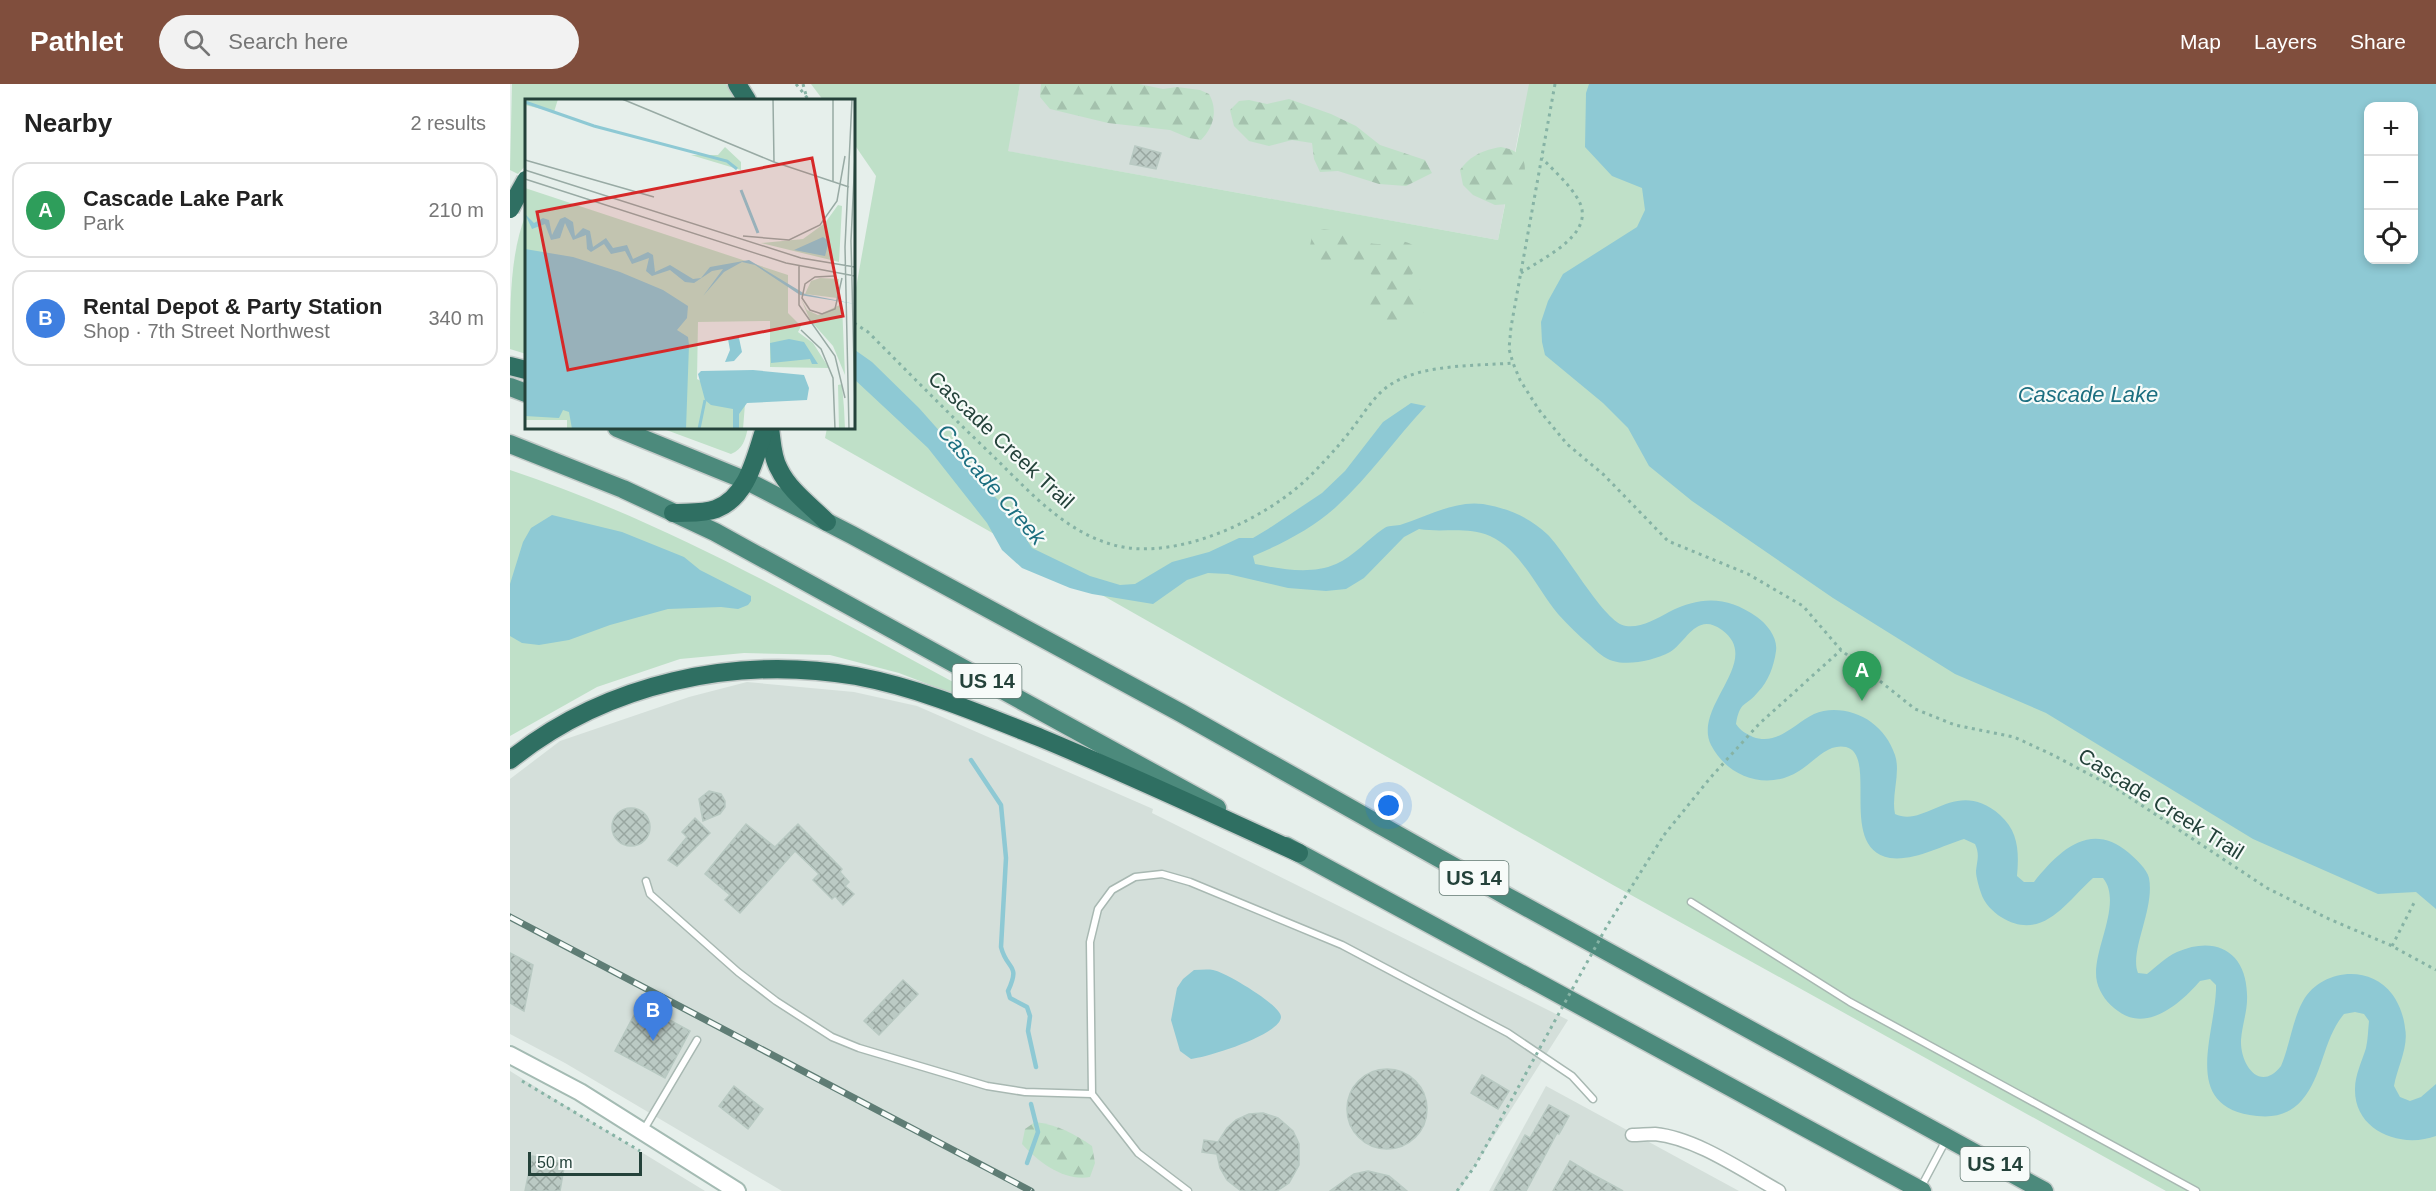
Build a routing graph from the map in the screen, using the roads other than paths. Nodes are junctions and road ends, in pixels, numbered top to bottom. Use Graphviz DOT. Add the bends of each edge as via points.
graph roads {
  1 [pos="737,84"];
  2 [pos="746,99"];
  3 [pos="525,182"];
  4 [pos="510,209"];
  5 [pos="510,366"];
  6 [pos="525,370"];
  7 [pos="510,387"];
  8 [pos="525,393"];
  9 [pos="619,429"];
  10 [pos="765,429"];
  11 [pos="770,429"];
  12 [pos="510,444"];
  13 [pos="747,481"];
  14 [pos="673,513"];
  15 [pos="827,522"];
  16 [pos="510,760"];
  17 [pos="1299,853"];
  18 [pos="646,881"];
  19 [pos="1691,902"];
  20 [pos="697,1041"];
  21 [pos="510,1055"];
  22 [pos="1092,1094"];
  23 [pos="1593,1099"];
  24 [pos="643,1132"];
  25 [pos="1632,1135"];
  26 [pos="1947,1137"];
  27 [pos="1921,1190"];
  28 [pos="737,1191"];
  29 [pos="1188,1191"];
  30 [pos="1779,1191"];
  31 [pos="2044,1191"];
  32 [pos="2196,1191"];
  1 -- 2 [label="highway"];
  3 -- 4 [label="highway, bridge"];
  5 -- 6 [label="highway"];
  7 -- 8 [label="highway"];
  9 -- 13 [label="highway"];
  10 -- 13 [label="highway"];
  11 -- 15 [label="highway, US 14" via="779,470"];
  12 -- 14 [label="highway, US 14"];
  13 -- 14 [label="highway" via="732,500 715,509"];
  13 -- 15 [label="highway"];
  14 -- 17 [label="highway, US 14" via="786,570"];
  15 -- 26 [label="highway, US 14" via="1181,712 1528,908"];
  16 -- 17 [label="highway" via="547,732 653,686 738,671 819,671 902,687 980,714 1073,751"];
  17 -- 27 [label="highway, US 14"];
  18 -- 22 [label="lane" via="650,894 738,972 832,1037 987,1086 1025,1092"];
  19 -- 32 [label="lane" via="1850,1002"];
  20 -- 24 [label="lane"];
  21 -- 24 [label="main road" via="580,1092"];
  22 -- 23 [label="lane" via="1090,942 1098,909 1112,890 1135,877 1162,874 1215,891 1342,945 1508,1033 1572,1076"];
  22 -- 29 [label="lane" via="1138,1153"];
  24 -- 28 [label="main road"];
  25 -- 30 [label="street" via="1678,1139"];
  26 -- 27 [label="lane"];
  26 -- 31 [label="highway, US 14"];
}
